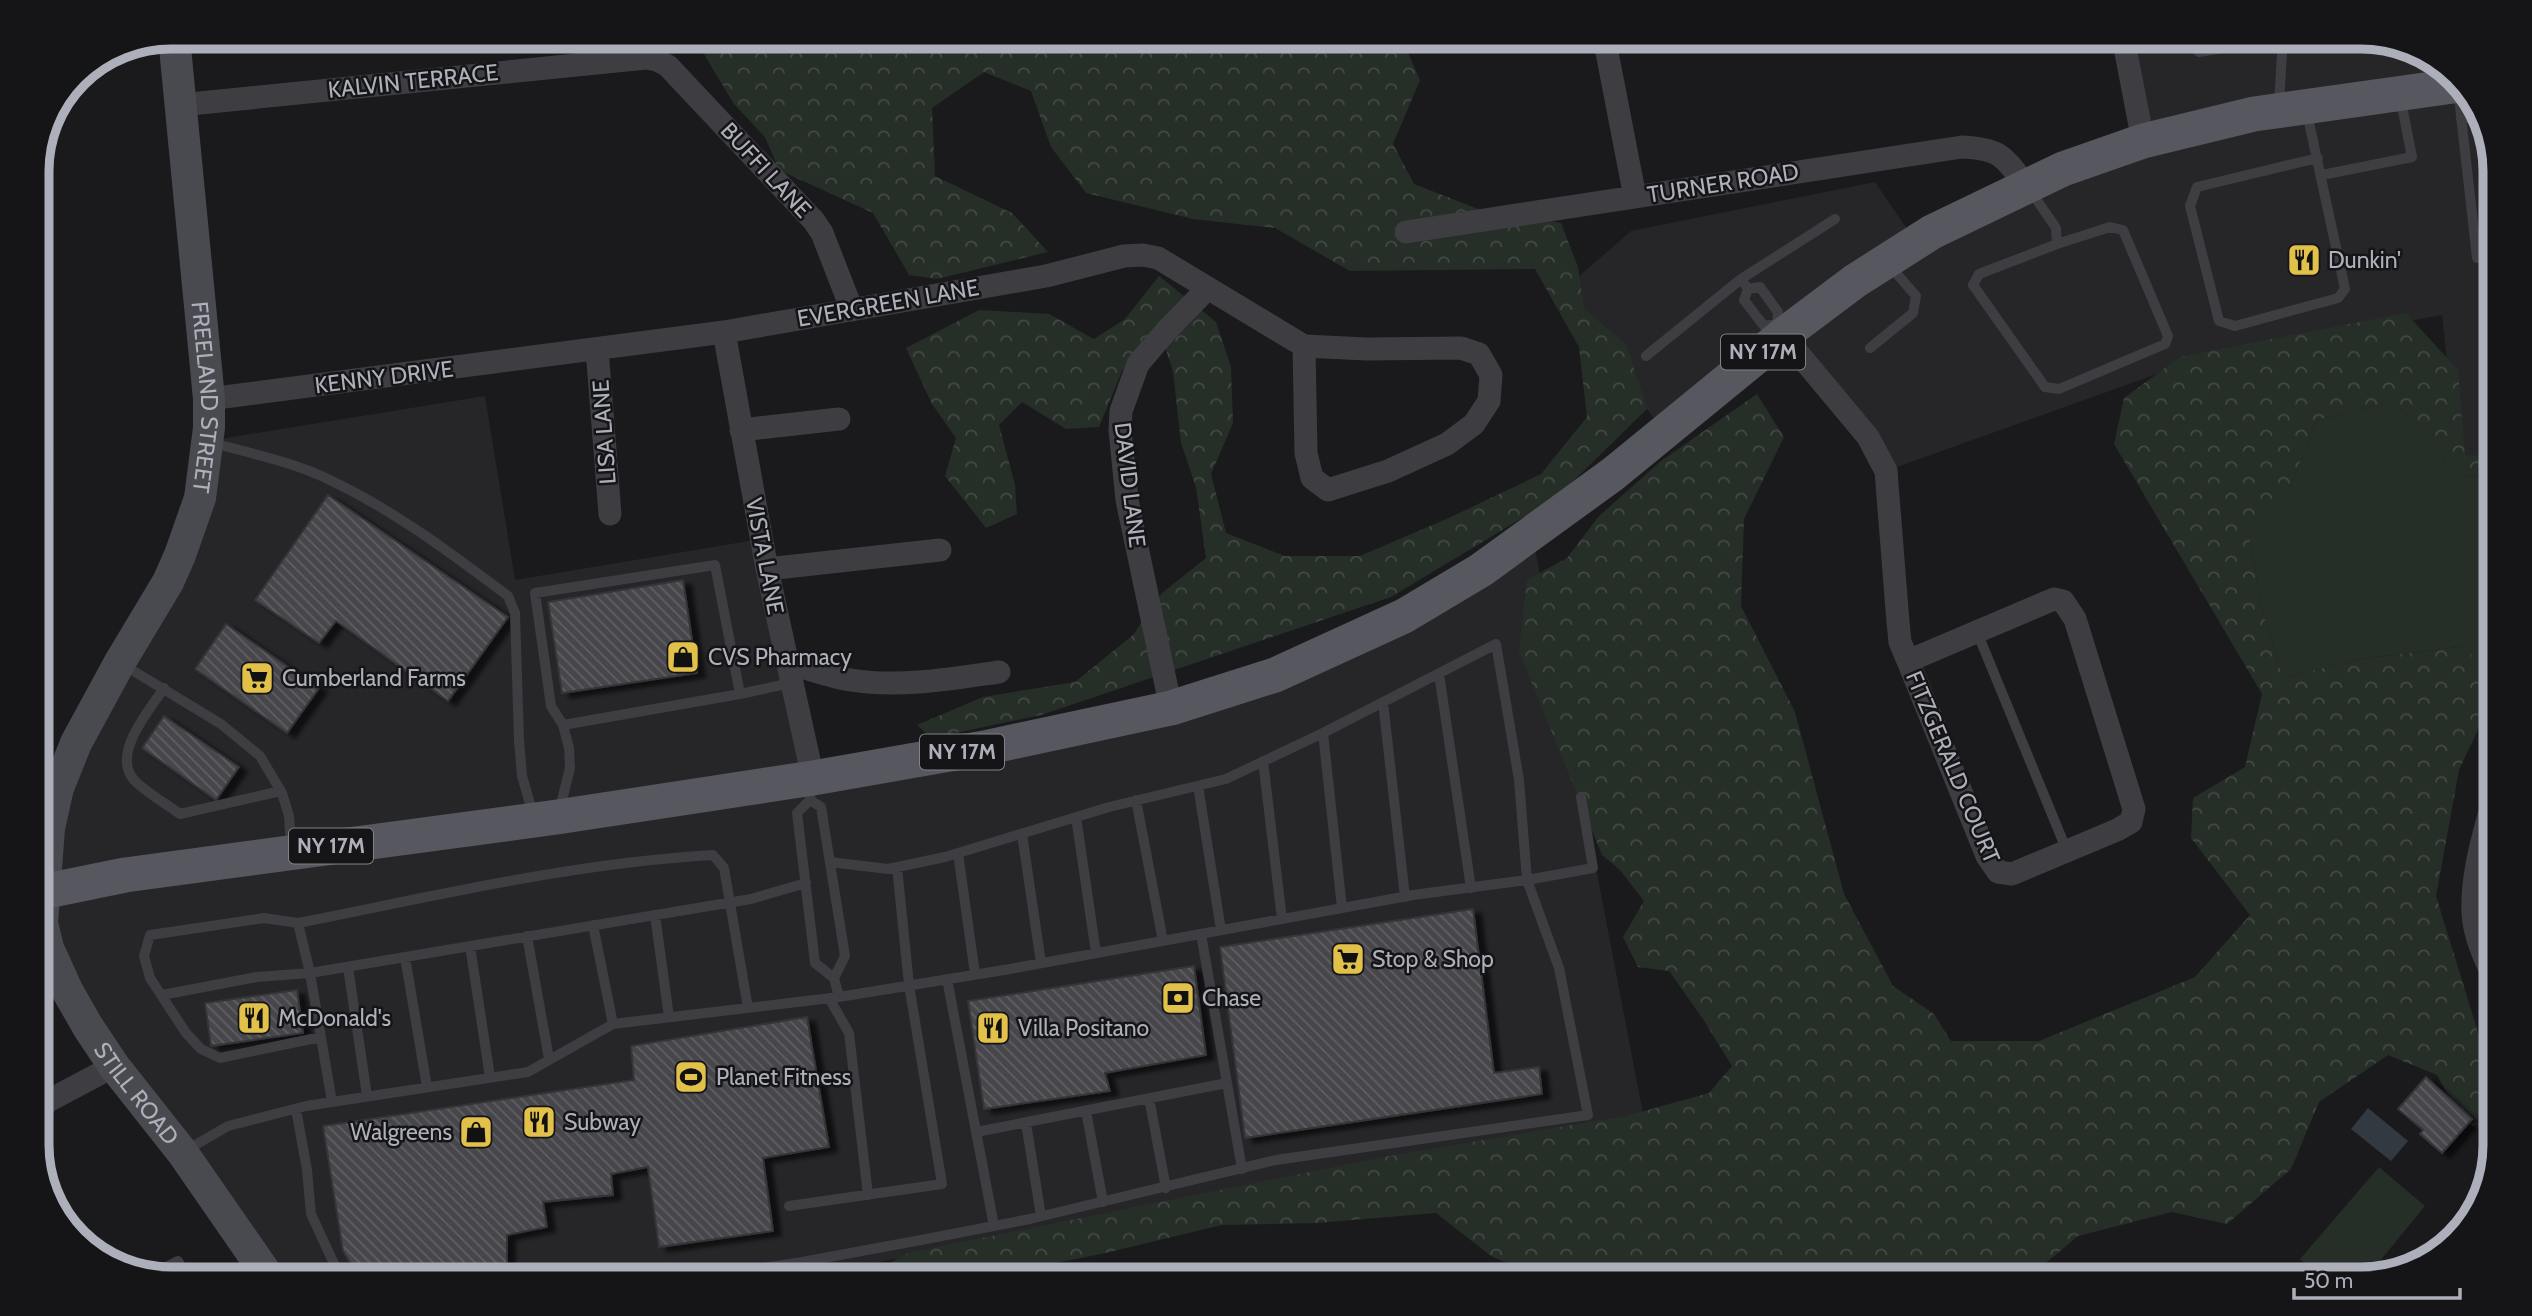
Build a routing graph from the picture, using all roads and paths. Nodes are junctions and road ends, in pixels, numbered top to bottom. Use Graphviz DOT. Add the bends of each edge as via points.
graph roads {
  1 [pos="175,49"];
  2 [pos="1606,49"];
  3 [pos="2125,49"];
  4 [pos="2195,49"];
  5 [pos="2216,49"];
  6 [pos="2287,49"];
  7 [pos="646,58"];
  8 [pos="2399,94"];
  9 [pos="2458,97"];
  10 [pos="2459,99"];
  11 [pos="180,105"];
  12 [pos="2292,108"];
  13 [pos="2143,141"];
  14 [pos="2318,158"];
  15 [pos="2322,175"];
  16 [pos="2026,185"];
  17 [pos="1635,197"];
  18 [pos="1835,219"];
  19 [pos="1406,232"];
  20 [pos="2057,244"];
  21 [pos="2477,258"];
  22 [pos="1886,261"];
  23 [pos="1744,284"];
  24 [pos="1207,289"];
  25 [pos="852,310"];
  26 [pos="1780,330"];
  27 [pos="724,332"];
  28 [pos="1304,346"];
  29 [pos="1870,348"];
  30 [pos="597,349"];
  31 [pos="559,354"];
  32 [pos="1646,356"];
  33 [pos="209,399"];
  34 [pos="839,419"];
  35 [pos="741,430"];
  36 [pos="207,441"];
  37 [pos="610,514"];
  38 [pos="940,550"];
  39 [pos="767,569"];
  40 [pos="1977,632"];
  41 [pos="1908,661"];
  42 [pos="120,663"];
  43 [pos="999,672"];
  44 [pos="789,673"];
  45 [pos="1439,674"];
  46 [pos="164,688"];
  47 [pos="740,694"];
  48 [pos="1382,702"];
  49 [pos="1171,708"];
  50 [pos="564,725"];
  51 [pos="1323,733"];
  52 [pos="1263,761"];
  53 [pos="1198,786"];
  54 [pos="811,789"];
  55 [pos="281,791"];
  56 [pos="1581,797"];
  57 [pos="1136,800"];
  58 [pos="1076,817"];
  59 [pos="546,819"];
  60 [pos="49,828"];
  61 [pos="1022,834"];
  62 [pos="2483,838"];
  63 [pos="2067,851"];
  64 [pos="291,852"];
  65 [pos="957,853"];
  66 [pos="830,862"];
  67 [pos="893,868"];
  68 [pos="1527,880"];
  69 [pos="806,883"];
  70 [pos="1471,888"];
  71 [pos="49,890"];
  72 [pos="1405,897"];
  73 [pos="732,902"];
  74 [pos="1342,908"];
  75 [pos="655,915"];
  76 [pos="1282,919"];
  77 [pos="298,923"];
  78 [pos="593,925"];
  79 [pos="1221,930"];
  80 [pos="1201,934"];
  81 [pos="527,936"];
  82 [pos="2483,939"];
  83 [pos="1163,941"];
  84 [pos="470,946"];
  85 [pos="49,952"];
  86 [pos="1096,953"];
  87 [pos="405,957"];
  88 [pos="1041,963"];
  89 [pos="348,967"];
  90 [pos="310,972"];
  91 [pos="975,974"];
  92 [pos="834,978"];
  93 [pos="947,979"];
  94 [pos="909,985"];
  95 [pos="162,995"];
  96 [pos="834,997"];
  97 [pos="748,1008"];
  98 [pos="669,1017"];
  99 [pos="613,1024"];
  100 [pos="321,1037"];
  101 [pos="549,1059"];
  102 [pos="114,1066"];
  103 [pos="490,1077"];
  104 [pos="1227,1083"];
  105 [pos="427,1087"];
  106 [pos="367,1096"];
  107 [pos="49,1097"];
  108 [pos="1149,1098"];
  109 [pos="332,1102"];
  110 [pos="296,1109"];
  111 [pos="1086,1111"];
  112 [pos="1026,1122"];
  113 [pos="976,1132"];
  114 [pos="182,1152"];
  115 [pos="1242,1169"];
  116 [pos="1166,1188"];
  117 [pos="868,1195"];
  118 [pos="1103,1202"];
  119 [pos="789,1206"];
  120 [pos="1041,1216"];
  121 [pos="994,1226"];
  122 [pos="167,1267"];
  123 [pos="181,1267"];
  124 [pos="262,1267"];
  125 [pos="335,1267"];
  126 [pos="769,1267"];
  1 -- 11 [label="main road, FREELAND STREET"];
  2 -- 17 [label="street"];
  3 -- 13 [label="street"];
  4 -- 5 [label="lane"];
  6 -- 12 [label="lane"];
  7 -- 11 [label="street, KALVIN TERRACE"];
  7 -- 25 [label="street, BUFFI LANE" via="668,66 814,221"];
  8 -- 9 [label="main road, NY 17M"];
  8 -- 12 [label="main road, NY 17M"];
  8 -- 15 [label="lane" via="2412,157"];
  10 -- 21 [label="lane"];
  11 -- 33 [label="main road, FREELAND STREET"];
  12 -- 13 [label="main road, NY 17M"];
  12 -- 14 [label="lane"];
  13 -- 16 [label="main road, NY 17M"];
  14 -- 15 [label="lane"];
  14 -- 15 [label="lane" via="2197,187 2190,206 2219,321 2235,326 2338,298 2346,289"];
  16 -- 17 [label="street, TURNER ROAD" via="2004,158 1989,149 1962,147"];
  16 -- 20 [label="lane" via="2056,228"];
  16 -- 22 [label="main road, NY 17M" via="1932,232"];
  17 -- 19 [label="street, TURNER ROAD"];
  18 -- 23 [label="lane"];
  20 -- 20 [label="lane" via="2110,227 2123,230 2168,336 2165,344 2059,389 2045,387 1973,285 1979,274"];
  22 -- 26 [label="main road, NY 17M"];
  22 -- 29 [label="lane" via="1916,296 1913,313"];
  23 -- 26 [label="lane" via="1760,287 1778,312"];
  23 -- 26 [label="lane" via="1744,300 1764,326"];
  23 -- 32 [label="lane"];
  24 -- 25 [label="street, EVERGREEN LANE" via="1158,258 1143,254"];
  24 -- 28 [label="street, EVERGREEN LANE"];
  24 -- 49 [label="street, DAVID LANE" via="1138,364 1120,421 1127,499"];
  25 -- 27 [label="street, EVERGREEN LANE"];
  26 -- 41 [label="street, FITZGERALD COURT" via="1868,437 1886,471 1900,642"];
  26 -- 49 [label="main road, NY 17M" via="1613,474 1481,570 1404,616 1275,675"];
  27 -- 30 [label="street, EVERGREEN LANE"];
  27 -- 35 [label="street, VISTA LANE"];
  28 -- 28 [label="street" via="1306,453 1312,478 1328,490 1388,471 1447,444 1474,424 1489,401 1491,375 1479,354 1461,348"];
  30 -- 31 [label="street, EVERGREEN LANE"];
  30 -- 37 [label="street, LISA LANE"];
  31 -- 33 [label="street, KENNY DRIVE"];
  33 -- 36 [label="main road, FREELAND STREET"];
  34 -- 35 [label="street"];
  35 -- 39 [label="street, VISTA LANE"];
  36 -- 42 [label="main road, FREELAND STREET" via="200,498 180,555"];
  36 -- 59 [label="lane" via="330,479 385,509 508,596 515,613 522,775"];
  38 -- 39 [label="street"];
  39 -- 44 [label="street, VISTA LANE"];
  40 -- 41 [label="street, FITZGERALD COURT"];
  40 -- 63 [label="lane"];
  40 -- 63 [label="street, FITZGERALD COURT" via="2054,599 2063,601 2075,619 2134,808 2131,822"];
  41 -- 63 [label="street, FITZGERALD COURT" via="1987,856 1998,872 2012,874"];
  42 -- 46 [label="lane"];
  42 -- 60 [label="main road, FREELAND STREET" via="76,743 58,788"];
  43 -- 44 [label="street" via="885,683"];
  44 -- 47 [label="lane"];
  44 -- 54 [label="street, VISTA LANE"];
  45 -- 48 [label="lane"];
  45 -- 68 [label="lane" via="1496,644 1519,780"];
  45 -- 70 [label="lane"];
  46 -- 55 [label="lane" via="260,755"];
  46 -- 55 [label="lane" via="130,741 127,769 135,781 180,814"];
  47 -- 50 [label="lane"];
  47 -- 50 [label="lane" via="715,565 535,593 551,706"];
  48 -- 51 [label="lane"];
  48 -- 72 [label="lane"];
  49 -- 54 [label="main road, NY 17M"];
  50 -- 59 [label="lane" via="570,768"];
  51 -- 52 [label="lane"];
  51 -- 74 [label="lane"];
  52 -- 53 [label="lane" via="1226,779"];
  52 -- 76 [label="lane"];
  53 -- 57 [label="lane"];
  53 -- 79 [label="lane"];
  54 -- 59 [label="main road, NY 17M"];
  54 -- 66 [label="lane" via="821,807"];
  54 -- 69 [label="lane" via="797,813"];
  55 -- 64 [label="lane" via="289,816"];
  56 -- 68 [label="lane" via="1593,869"];
  57 -- 58 [label="lane"];
  57 -- 83 [label="lane"];
  58 -- 61 [label="lane"];
  58 -- 86 [label="lane"];
  59 -- 64 [label="main road, NY 17M"];
  61 -- 65 [label="lane"];
  61 -- 88 [label="lane"];
  62 -- 82 [label="street" via="2473,914"];
  64 -- 71 [label="main road, NY 17M"];
  65 -- 67 [label="lane"];
  65 -- 91 [label="lane"];
  66 -- 67 [label="lane"];
  66 -- 92 [label="lane" via="845,956"];
  67 -- 94 [label="lane"];
  68 -- 70 [label="lane"];
  68 -- 115 [label="lane" via="1559,968 1588,1115 1276,1160"];
  69 -- 73 [label="lane"];
  69 -- 92 [label="lane" via="815,962"];
  70 -- 72 [label="lane"];
  72 -- 74 [label="lane"];
  73 -- 75 [label="lane"];
  73 -- 77 [label="lane" via="724,868 713,855 660,858 505,882"];
  73 -- 97 [label="lane"];
  74 -- 76 [label="lane"];
  75 -- 78 [label="lane"];
  75 -- 98 [label="lane"];
  76 -- 79 [label="lane"];
  77 -- 90 [label="lane"];
  77 -- 95 [label="lane" via="264,918 150,934 144,956 150,978"];
  78 -- 81 [label="lane"];
  78 -- 99 [label="lane"];
  79 -- 80 [label="lane"];
  80 -- 83 [label="lane"];
  80 -- 104 [label="lane"];
  81 -- 84 [label="lane"];
  81 -- 101 [label="lane"];
  83 -- 86 [label="lane"];
  84 -- 87 [label="lane"];
  84 -- 103 [label="lane"];
  85 -- 102 [label="main road, STILL ROAD"];
  86 -- 88 [label="lane"];
  87 -- 89 [label="lane"];
  87 -- 105 [label="lane"];
  88 -- 91 [label="lane"];
  89 -- 90 [label="lane"];
  89 -- 106 [label="lane"];
  90 -- 95 [label="lane"];
  90 -- 100 [label="lane"];
  91 -- 93 [label="lane"];
  92 -- 96 [label="lane"];
  93 -- 94 [label="lane"];
  93 -- 113 [label="lane"];
  94 -- 96 [label="lane"];
  94 -- 117 [label="lane" via="942,1184"];
  95 -- 100 [label="lane" via="186,1033 201,1049 220,1058"];
  96 -- 97 [label="lane"];
  96 -- 117 [label="lane" via="849,1033"];
  97 -- 98 [label="lane"];
  98 -- 99 [label="lane"];
  99 -- 101 [label="lane"];
  100 -- 109 [label="lane"];
  101 -- 103 [label="lane" via="528,1072"];
  102 -- 107 [label="street"];
  102 -- 114 [label="main road, STILL ROAD"];
  103 -- 105 [label="lane"];
  104 -- 108 [label="lane"];
  104 -- 115 [label="lane"];
  105 -- 106 [label="lane"];
  106 -- 109 [label="lane"];
  108 -- 111 [label="lane"];
  108 -- 116 [label="lane"];
  109 -- 110 [label="lane"];
  110 -- 114 [label="lane" via="228,1126"];
  110 -- 125 [label="lane" via="311,1214"];
  111 -- 112 [label="lane"];
  111 -- 118 [label="lane"];
  112 -- 113 [label="lane"];
  112 -- 120 [label="lane"];
  113 -- 121 [label="lane"];
  114 -- 124 [label="main road, STILL ROAD"];
  115 -- 116 [label="lane"];
  116 -- 118 [label="lane"];
  117 -- 119 [label="lane"];
  118 -- 120 [label="lane"];
  120 -- 121 [label="lane"];
  121 -- 126 [label="lane"];
  122 -- 123 [label="lane" via="178,1261"];
}
